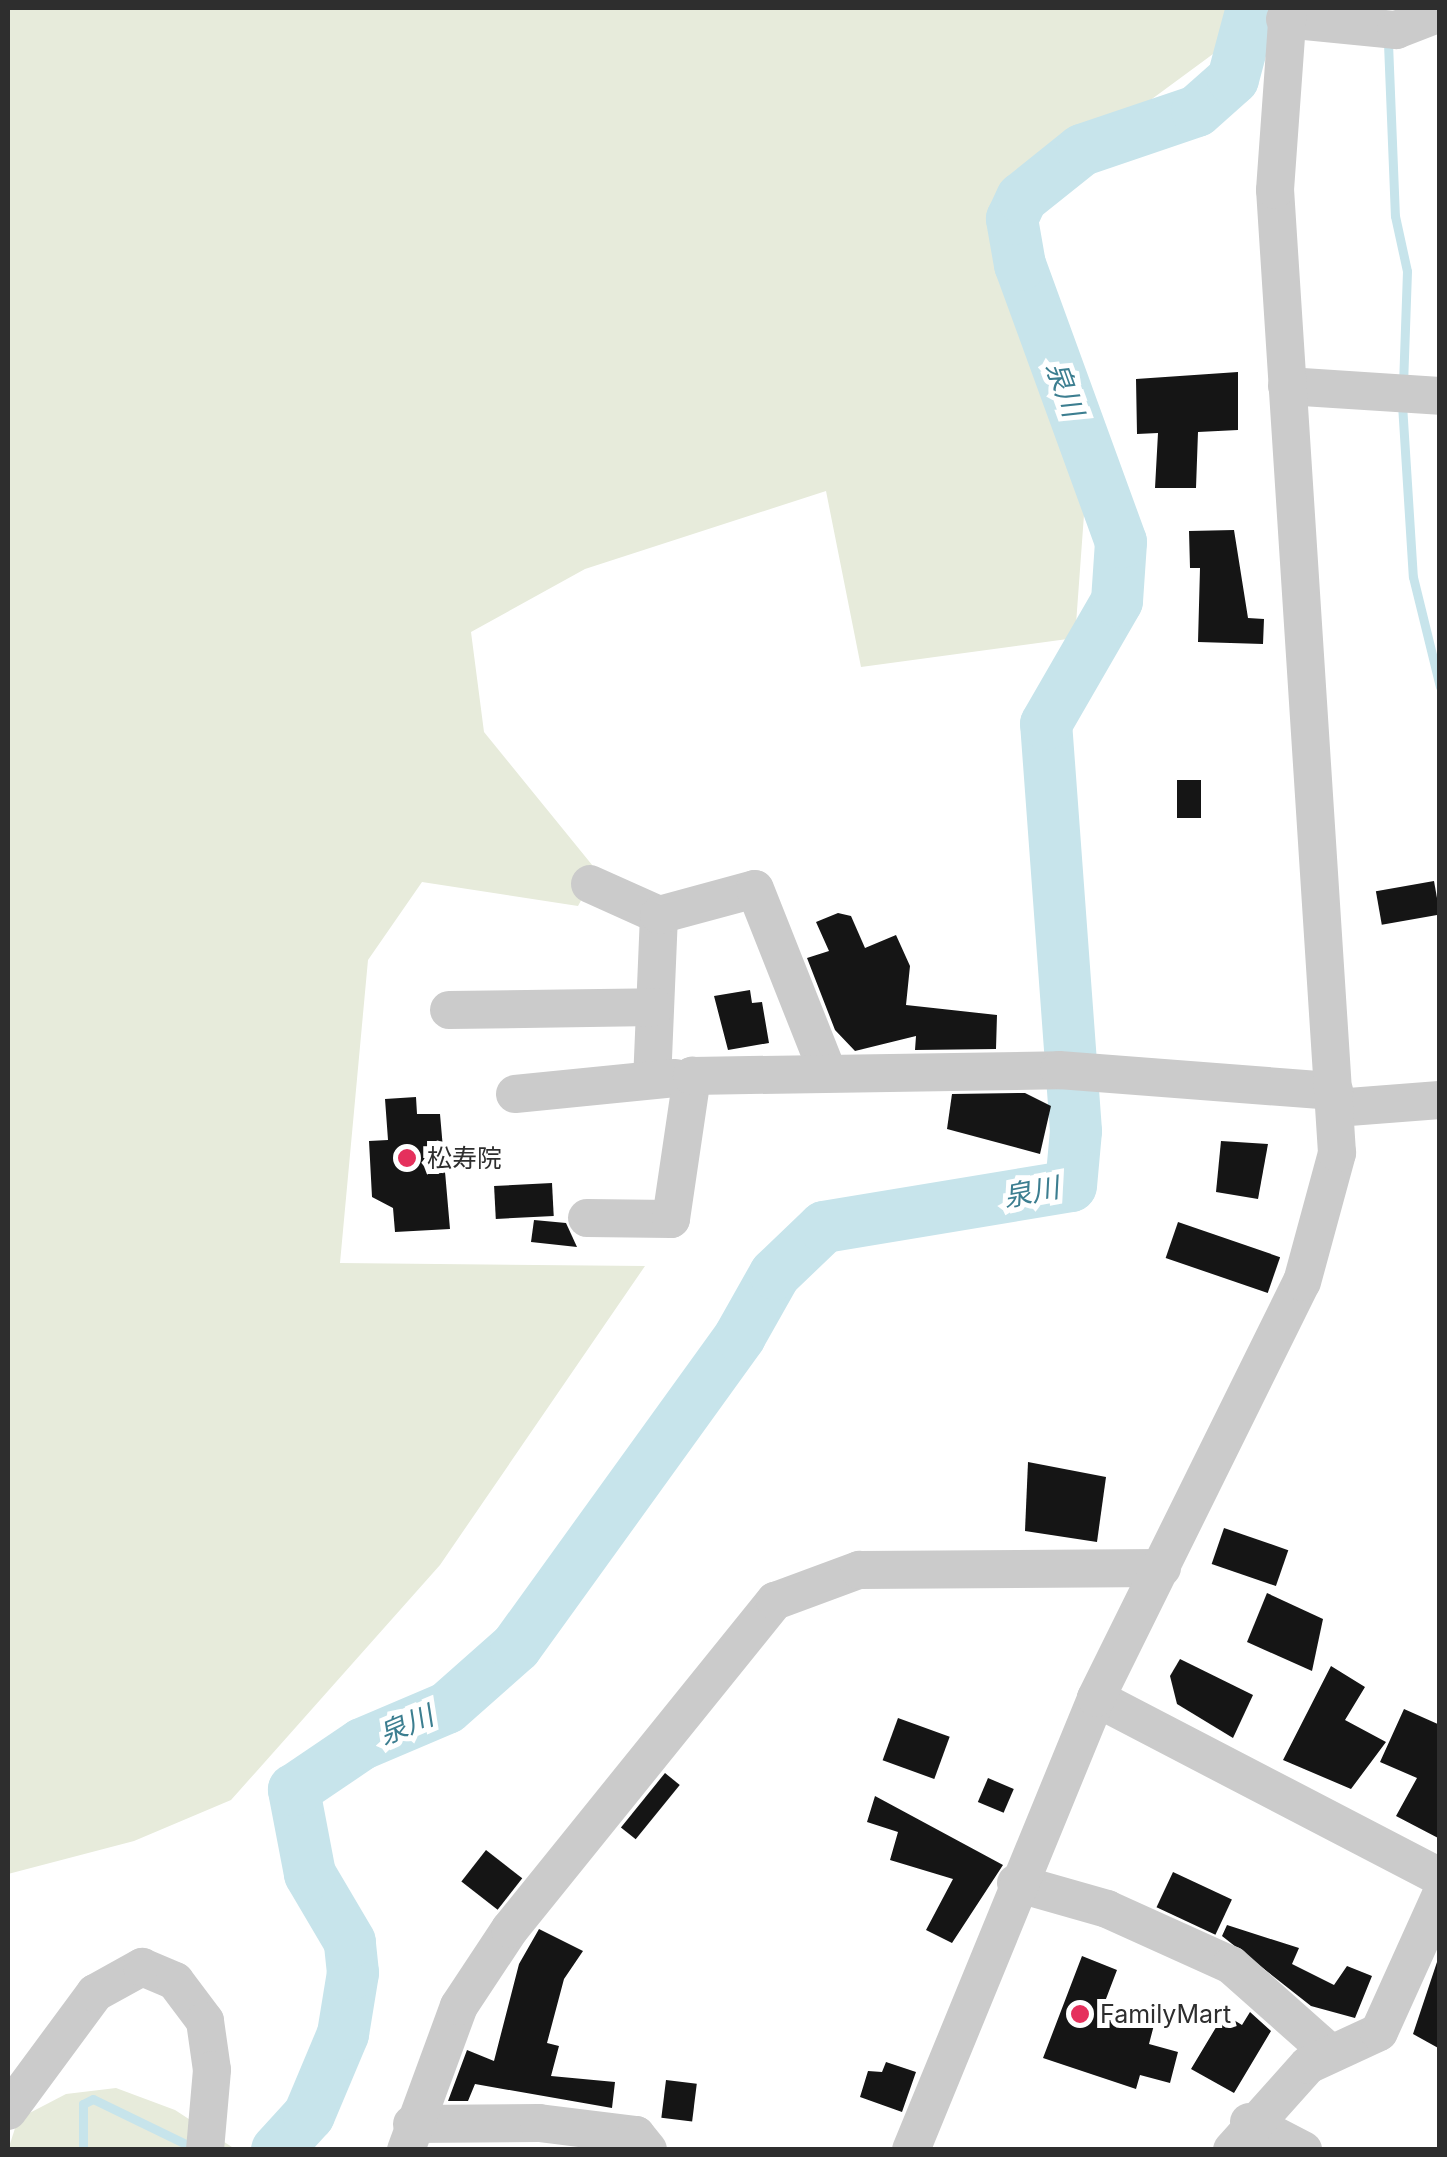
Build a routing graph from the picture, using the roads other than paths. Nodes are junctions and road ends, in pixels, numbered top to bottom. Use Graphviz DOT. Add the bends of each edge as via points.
graph roads {
  1 [pos="1287,13"];
  2 [pos="1440,13"];
  3 [pos="1288,386"];
  4 [pos="1440,396"];
  5 [pos="590,884"];
  6 [pos="660,915"];
  7 [pos="655,1007"];
  8 [pos="449,1010"];
  9 [pos="828,1072"];
  10 [pos="692,1076"];
  11 [pos="652,1080"];
  12 [pos="515,1094"];
  13 [pos="1335,1099"];
  14 [pos="1440,1100"];
  15 [pos="587,1218"];
  16 [pos="1162,1568"];
  17 [pos="1096,1698"];
  18 [pos="1440,1877"];
  19 [pos="1016,1883"];
  20 [pos="1440,1898"];
  21 [pos="1330,2053"];
  22 [pos="8,2111"];
  23 [pos="1241,2136"];
  24 [pos="409,2137"];
  25 [pos="206,2146"];
  26 [pos="648,2150"];
  27 [pos="911,2150"];
  28 [pos="1303,2150"];
  1 -- 2 [label="street" via="1396,30"];
  1 -- 3 [label="street" via="1274,190"];
  3 -- 4 [label="street"];
  3 -- 13 [label="street"];
  5 -- 6 [label="street"];
  6 -- 7 [label="street"];
  6 -- 9 [label="street" via="755,889"];
  7 -- 8 [label="street"];
  7 -- 11 [label="street"];
  9 -- 10 [label="street"];
  9 -- 13 [label="street" via="1078,1071"];
  10 -- 11 [label="street"];
  10 -- 15 [label="street" via="671,1219"];
  11 -- 12 [label="street"];
  13 -- 14 [label="street"];
  13 -- 16 [label="street" via="1331,1183 1302,1282"];
  16 -- 17 [label="street"];
  16 -- 24 [label="street" via="859,1570 775,1601 510,1929 459,2006"];
  17 -- 18 [label="street"];
  17 -- 19 [label="street"];
  19 -- 21 [label="street" via="1108,1909 1231,1965"];
  19 -- 27 [label="street"];
  20 -- 21 [label="street" via="1379,2032"];
  21 -- 23 [label="street"];
  22 -- 25 [label="street" via="95,1992 142,1966 175,1981 204,2021"];
  23 -- 28 [label="street"];
  24 -- 26 [label="street" via="539,2124 636,2135"];
}
